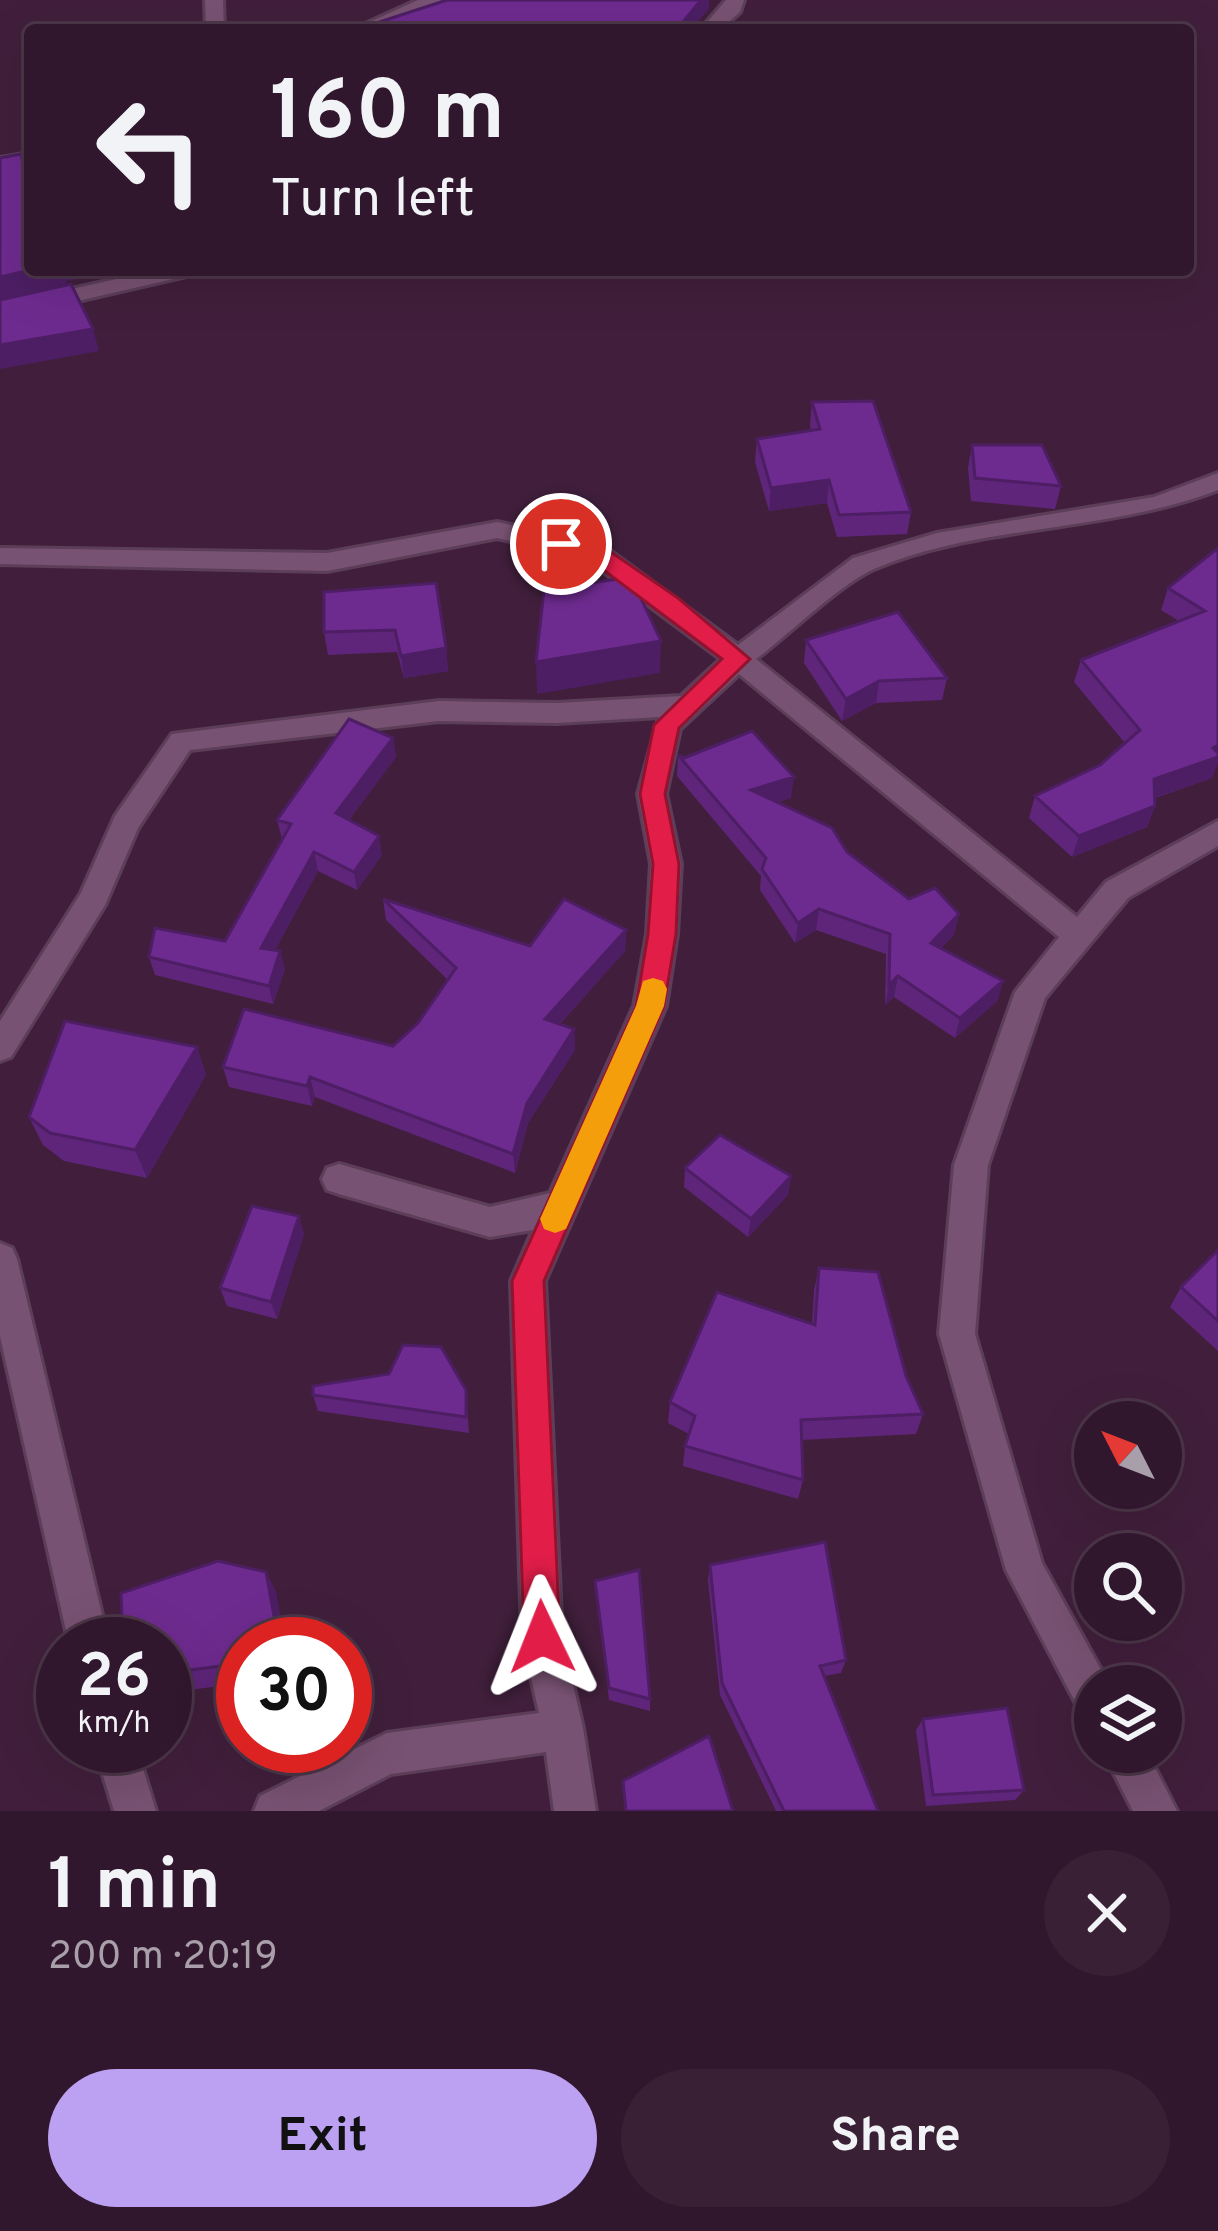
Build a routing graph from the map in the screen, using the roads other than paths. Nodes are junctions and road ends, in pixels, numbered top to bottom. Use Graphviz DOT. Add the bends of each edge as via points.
graph roads {
  1 [pos="434,0"];
  2 [pos="735,0"];
  3 [pos="376,24"];
  4 [pos="717,24"];
  5 [pos="159,276"];
  6 [pos="0,312"];
  7 [pos="1218,481"];
  8 [pos="0,556"];
  9 [pos="738,659"];
  10 [pos="689,706"];
  11 [pos="1218,832"];
  12 [pos="1079,935"];
  13 [pos="0,1048"];
  14 [pos="339,1179"];
  15 [pos="562,1203"];
  16 [pos="0,1258"];
  17 [pos="83,1617"];
  18 [pos="1077,1665"];
  19 [pos="563,1728"];
  20 [pos="123,1773"];
  21 [pos="1135,1773"];
  22 [pos="135,1811"];
  23 [pos="275,1811"];
  24 [pos="575,1811"];
  25 [pos="1156,1811"];
  1 -- 3 [label="street"];
  2 -- 4 [label="street"];
  5 -- 6 [label="street"];
  7 -- 9 [label="street" via="1159,504 937,541 862,564"];
  8 -- 9 [label="street" via="327,562 497,530 593,551"];
  9 -- 10 [label="street"];
  9 -- 12 [label="street"];
  10 -- 13 [label="street" via="439,710 182,741 125,824 94,897"];
  10 -- 15 [label="street" via="667,725 652,794 666,864 650,1006"];
  11 -- 12 [label="street" via="1117,890"];
  12 -- 18 [label="street" via="1031,992 971,1165 958,1334 1025,1570"];
  14 -- 15 [label="street" via="490,1222"];
  15 -- 19 [label="street" via="528,1281 542,1637"];
  16 -- 17 [label="street"];
  19 -- 23 [label="street" via="387,1754"];
  19 -- 24 [label="street"];
  20 -- 22 [label="street"];
  21 -- 25 [label="street"];
}
